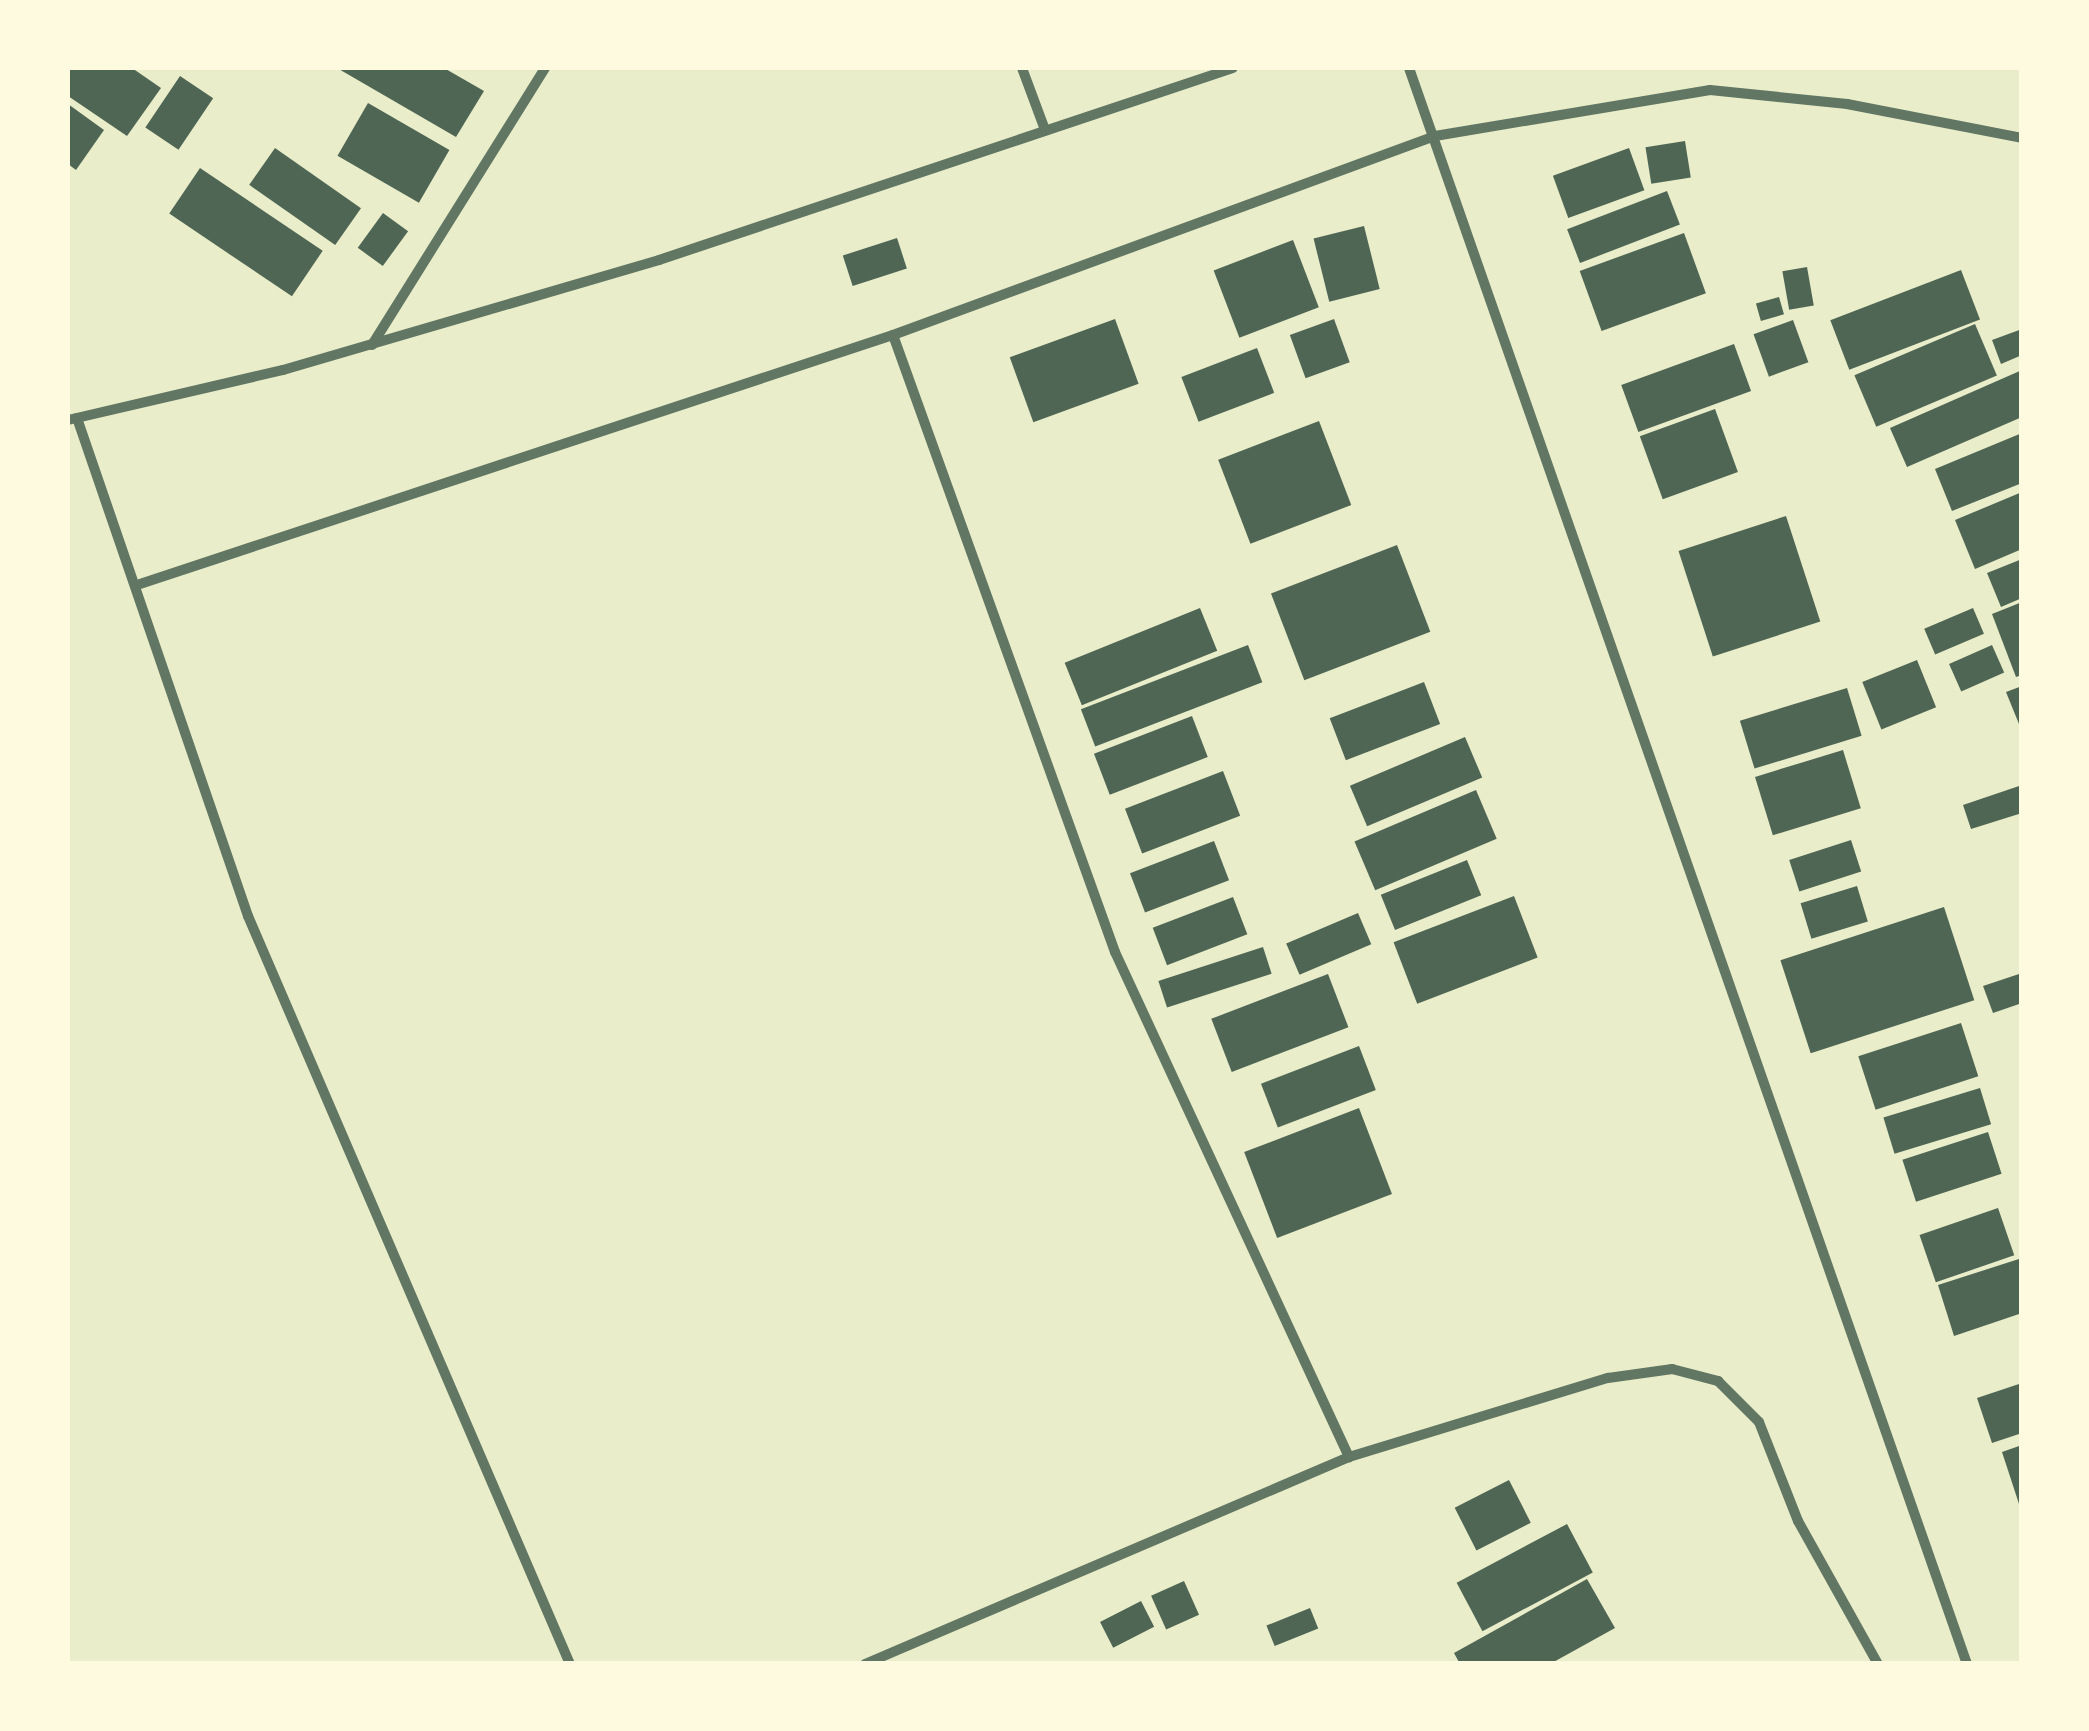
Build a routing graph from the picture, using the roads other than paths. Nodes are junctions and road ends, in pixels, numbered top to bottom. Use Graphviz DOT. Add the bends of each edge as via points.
graph roads {
  1 [pos="545,68"];
  2 [pos="1022,68"];
  3 [pos="1233,68"];
  4 [pos="1409,68"];
  5 [pos="1044,127"];
  6 [pos="1435,136"];
  7 [pos="2022,138"];
  8 [pos="894,335"];
  9 [pos="372,345"];
  10 [pos="72,419"];
  11 [pos="140,584"];
  12 [pos="1349,1457"];
  13 [pos="570,1664"];
  14 [pos="865,1664"];
  15 [pos="1878,1664"];
  16 [pos="1967,1664"];
  1 -- 9 [label="street"];
  2 -- 5 [label="street"];
  3 -- 5 [label="street"];
  4 -- 6 [label="street"];
  5 -- 9 [label="street" via="660,260"];
  6 -- 7 [label="street" via="1710,90 1847,104"];
  6 -- 8 [label="street"];
  6 -- 16 [label="street"];
  8 -- 11 [label="street"];
  8 -- 12 [label="street" via="1114,952"];
  9 -- 10 [label="street"];
  10 -- 11 [label="street"];
  11 -- 13 [label="street" via="248,916"];
  12 -- 14 [label="street"];
  12 -- 15 [label="street" via="1608,1378 1672,1369 1718,1381 1758,1422 1798,1521"];
}
